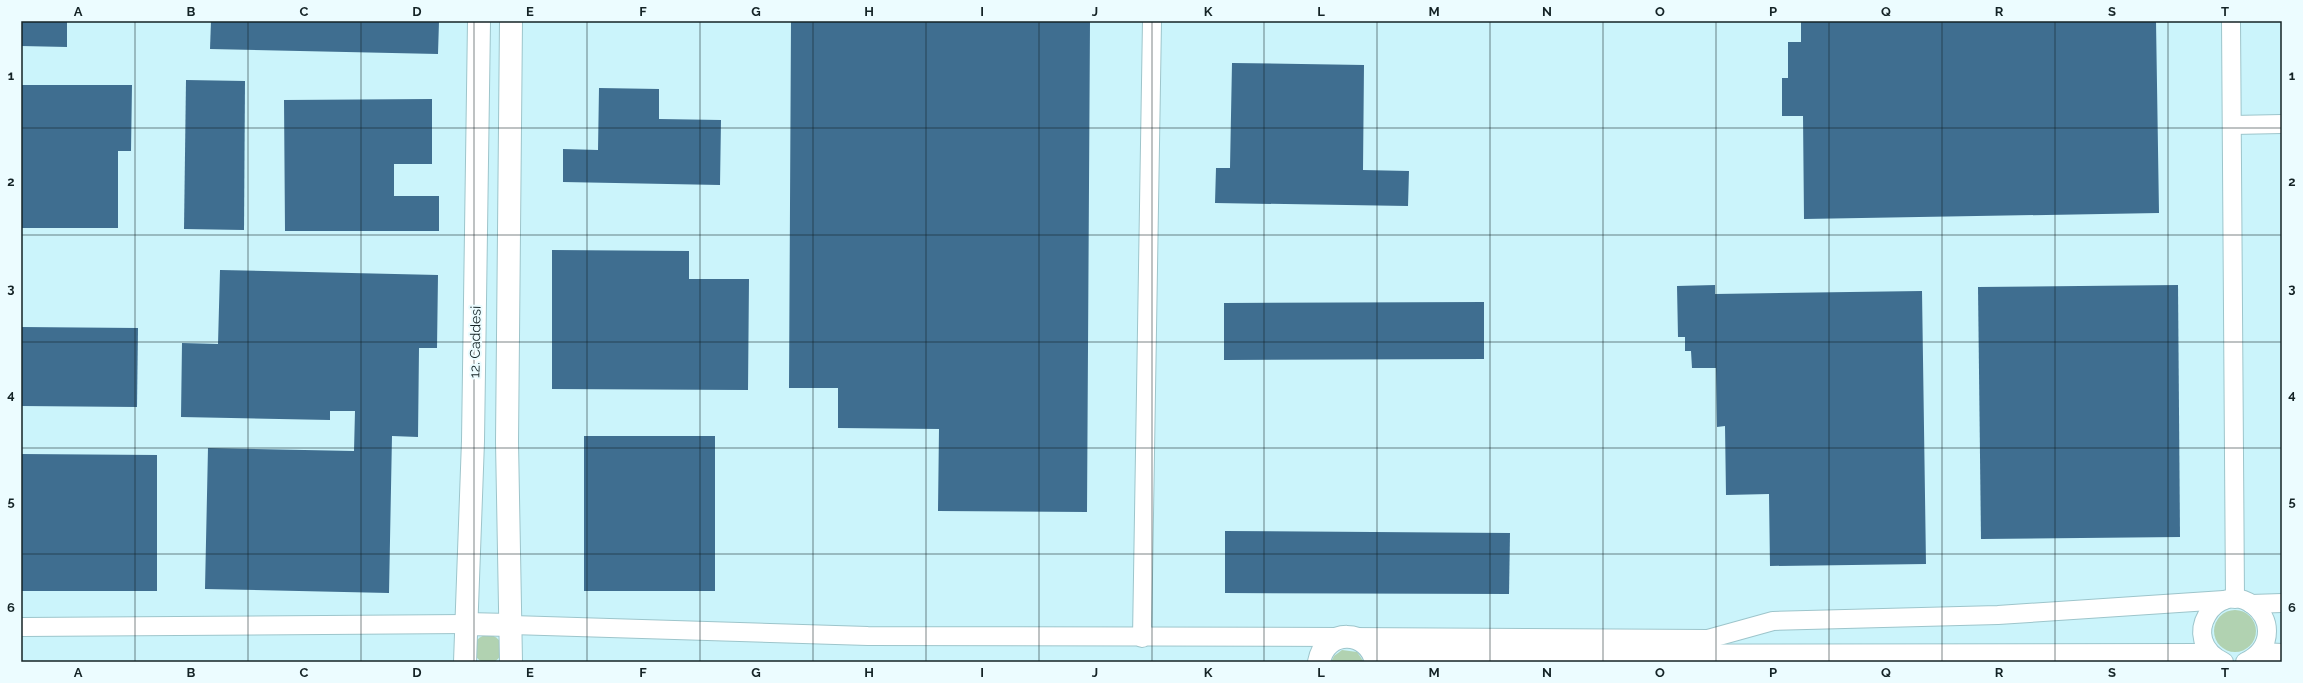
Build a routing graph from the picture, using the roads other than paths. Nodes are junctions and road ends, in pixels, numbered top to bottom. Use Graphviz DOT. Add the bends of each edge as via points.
graph roads {
  1 [pos="479,21"];
  2 [pos="511,21"];
  3 [pos="1152,21"];
  4 [pos="2231,21"];
  5 [pos="2233,124"];
  6 [pos="2282,124"];
  7 [pos="2237,601"];
  8 [pos="2282,603"];
  9 [pos="466,624"];
  10 [pos="512,625"];
  11 [pos="21,627"];
  12 [pos="1344,637"];
  13 [pos="1142,638"];
  14 [pos="2282,653"];
  15 [pos="2218,659"];
  16 [pos="2253,659"];
  17 [pos="1376,660"];
  18 [pos="465,662"];
  19 [pos="511,662"];
  20 [pos="1320,662"];
  1 -- 9 [label="street, 12. Caddesi" via="473,441"];
  2 -- 10 [label="street" via="507,442"];
  3 -- 13 [label="street"];
  4 -- 5 [label="street"];
  5 -- 6 [label="street"];
  5 -- 7 [label="street"];
  7 -- 8 [label="street"];
  7 -- 12 [label="street" via="1998,615 1773,621 1708,639"];
  7 -- 15 [label="street" via="2209,611 2202,627 2204,641"];
  7 -- 16 [label="street" via="2259,609 2267,626 2265,644"];
  9 -- 10 [label="street"];
  9 -- 11 [label="street"];
  9 -- 18 [label="street, 12. Caddesi"];
  10 -- 13 [label="street" via="868,636"];
  10 -- 19 [label="street"];
  12 -- 13 [label="street"];
  12 -- 17 [label="street" via="1364,641"];
  12 -- 20 [label="street" via="1327,646"];
  14 -- 16 [label="street"];
  15 -- 17 [label="street"];
}
